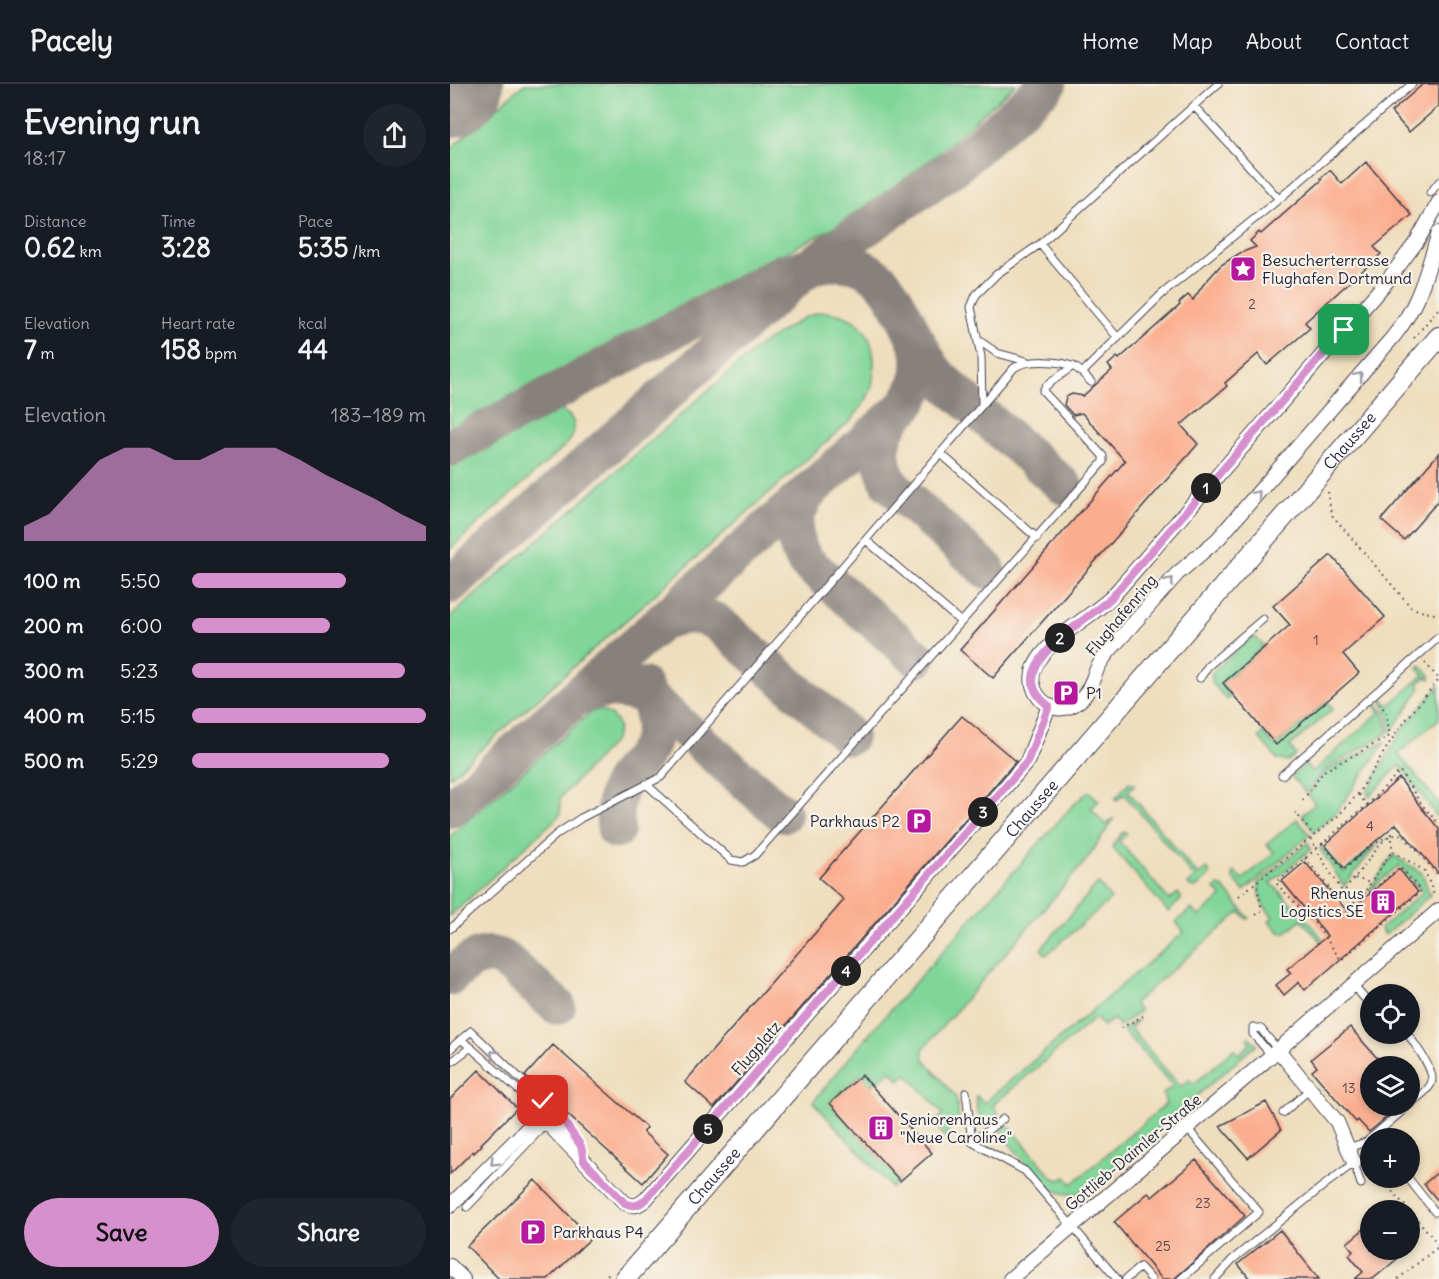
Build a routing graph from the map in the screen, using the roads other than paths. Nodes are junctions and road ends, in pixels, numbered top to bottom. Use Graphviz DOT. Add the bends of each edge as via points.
graph roads {
  1 [pos="1218,84"];
  2 [pos="1412,84"];
  3 [pos="1194,106"];
  4 [pos="1439,182"];
  5 [pos="1434,198"];
  6 [pos="1279,200"];
  7 [pos="1439,234"];
  8 [pos="1040,244"];
  9 [pos="1439,337"];
  10 [pos="1118,338"];
  11 [pos="978,340"];
  12 [pos="1026,361"];
  13 [pos="1073,366"];
  14 [pos="1082,373"];
  15 [pos="1090,382"];
  16 [pos="982,404"];
  17 [pos="940,453"];
  18 [pos="1037,538"];
  19 [pos="866,540"];
  20 [pos="1263,619"];
  21 [pos="961,622"];
  22 [pos="1439,637"];
  23 [pos="1200,678"];
  24 [pos="1049,706"];
  25 [pos="1282,775"];
  26 [pos="646,784"];
  27 [pos="1439,910"];
  28 [pos="450,929"];
  29 [pos="1353,985"];
  30 [pos="1360,993"];
  31 [pos="461,1039"];
  32 [pos="1414,1044"];
  33 [pos="471,1047"];
  34 [pos="450,1048"];
  35 [pos="1275,1053"];
  36 [pos="450,1063"];
  37 [pos="1310,1089"];
  38 [pos="966,1092"];
  39 [pos="1420,1095"];
  40 [pos="543,1101"];
  41 [pos="1283,1113"];
  42 [pos="1396,1116"];
  43 [pos="1003,1119"];
  44 [pos="540,1123"];
  45 [pos="1187,1128"];
  46 [pos="972,1142"];
  47 [pos="1348,1148"];
  48 [pos="584,1161"];
  49 [pos="1360,1162"];
  50 [pos="1354,1163"];
  51 [pos="1360,1184"];
  52 [pos="1416,1188"];
  53 [pos="450,1206"];
  54 [pos="467,1208"];
  55 [pos="1435,1212"];
  56 [pos="1071,1226"];
  57 [pos="450,1266"];
  58 [pos="463,1279"];
  59 [pos="625,1279"];
  60 [pos="1010,1279"];
  61 [pos="1117,1279"];
  62 [pos="1126,1279"];
  63 [pos="1151,1279"];
  64 [pos="1181,1279"];
  65 [pos="1215,1279"];
  1 -- 3 [label="lane"];
  2 -- 6 [label="lane"];
  3 -- 6 [label="lane"];
  3 -- 8 [label="lane"];
  4 -- 5 [label="lane"];
  5 -- 24 [label="street, Flughafenring" via="1417,241 1388,280 1111,598 1040,658 1033,679 1040,699"];
  6 -- 10 [label="lane" via="1162,294"];
  24 -- 7 [label="street, Flughafenring, one-way" via="1067,708 1082,698 1110,650 1177,574 1218,538 1404,323 1420,294"];
  8 -- 10 [label="lane"];
  8 -- 11 [label="lane" via="997,274 976,295 971,307"];
  9 -- 59 [label="main road, Chaussee"];
  10 -- 14 [label="lane"];
  11 -- 12 [label="lane" via="997,353"];
  11 -- 16 [label="lane"];
  12 -- 13 [label="lane"];
  12 -- 16 [label="lane" via="1014,368"];
  13 -- 14 [label="lane"];
  13 -- 18 [label="lane" via="1043,391 1104,460"];
  14 -- 15 [label="lane"];
  16 -- 17 [label="lane"];
  17 -- 18 [label="lane"];
  17 -- 19 [label="lane"];
  18 -- 21 [label="lane"];
  19 -- 21 [label="lane"];
  19 -- 26 [label="lane" via="661,777"];
  20 -- 23 [label="lane" via="1208,666"];
  21 -- 26 [label="lane" via="750,860 731,860"];
  22 -- 25 [label="lane"];
  24 -- 48 [label="street, Flugplatz" via="1027,762 646,1199 639,1205 625,1203"];
  26 -- 28 [label="lane" via="557,834"];
  27 -- 29 [label="street, Gottlieb-Daimler-Straße"];
  29 -- 30 [label="lane"];
  29 -- 35 [label="street, Gottlieb-Daimler-Straße"];
  31 -- 33 [label="lane"];
  31 -- 34 [label="lane"];
  40 -- 31 [label="lane, one-way" via="471,1031"];
  32 -- 39 [label="lane" via="1433,1079"];
  33 -- 36 [label="lane"];
  33 -- 44 [label="lane" via="533,1103"];
  35 -- 37 [label="street"];
  35 -- 45 [label="street, Gottlieb-Daimler-Straße"];
  37 -- 41 [label="lane"];
  37 -- 47 [label="street" via="1337,1122"];
  38 -- 46 [label="lane"];
  40 -- 44 [label="lane"];
  40 -- 48 [label="lane" via="563,1120 581,1146"];
  42 -- 47 [label="lane" via="1366,1142"];
  43 -- 46 [label="lane"];
  44 -- 48 [label="street, Flugplatz" via="548,1124"];
  44 -- 53 [label="street, one-way" via="532,1124"];
  44 -- 54 [label="lane" via="537,1133"];
  45 -- 56 [label="street, Gottlieb-Daimler-Straße"];
  45 -- 64 [label="lane" via="1259,1212"];
  46 -- 56 [label="lane" via="1025,1171"];
  47 -- 50 [label="street"];
  49 -- 50 [label="lane"];
  50 -- 51 [label="lane"];
  50 -- 65 [label="lane" via="1241,1253"];
  52 -- 55 [label="lane"];
  56 -- 60 [label="street, Gottlieb-Daimler-Straße"];
  56 -- 61 [label="lane"];
  57 -- 58 [label="street"];
  62 -- 63 [label="lane" via="1140,1267"];
}
